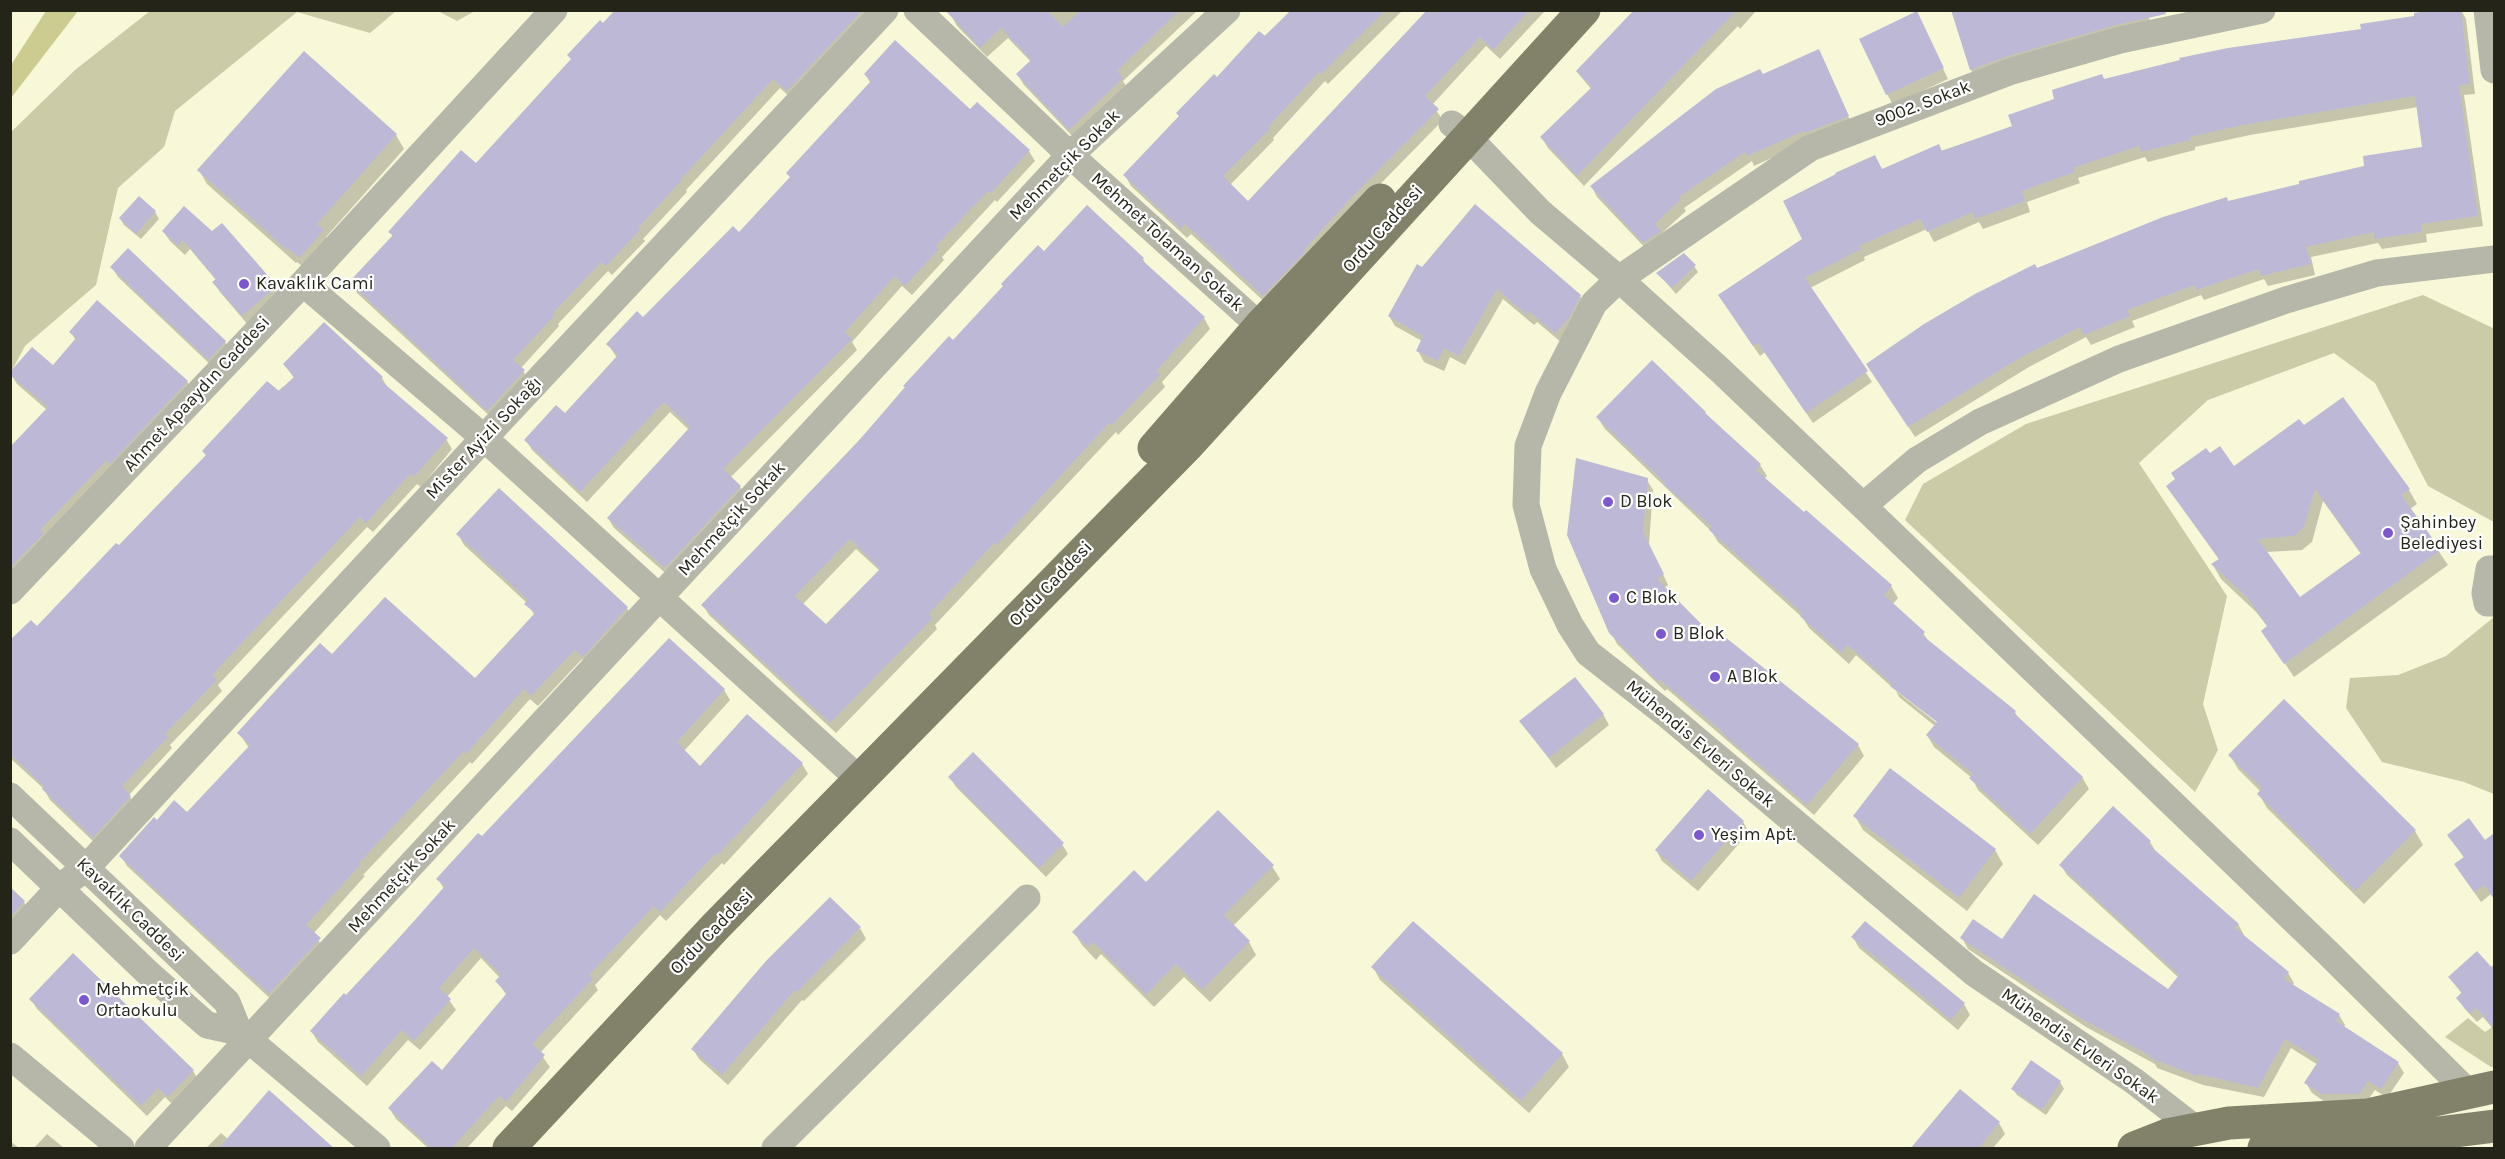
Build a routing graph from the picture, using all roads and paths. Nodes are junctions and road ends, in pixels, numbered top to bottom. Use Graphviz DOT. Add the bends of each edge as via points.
graph roads {
  1 [pos="554,10"];
  2 [pos="885,10"];
  3 [pos="917,10"];
  4 [pos="1227,10"];
  5 [pos="1557,10"];
  6 [pos="1584,10"];
  7 [pos="2262,10"];
  8 [pos="2487,10"];
  9 [pos="2494,70"];
  10 [pos="1460,130"];
  11 [pos="1070,155"];
  12 [pos="2494,259"];
  13 [pos="1619,279"];
  14 [pos="303,283"];
  15 [pos="1260,326"];
  16 [pos="484,438"];
  17 [pos="1863,506"];
  18 [pos="2494,569"];
  19 [pos="10,591"];
  20 [pos="659,598"];
  21 [pos="2494,603"];
  22 [pos="848,769"];
  23 [pos="10,796"];
  24 [pos="10,841"];
  25 [pos="86,868"];
  26 [pos="60,887"];
  27 [pos="1027,898"];
  28 [pos="10,941"];
  29 [pos="244,1036"];
  30 [pos="10,1056"];
  31 [pos="2481,1089"];
  32 [pos="2494,1126"];
  33 [pos="2197,1130"];
  34 [pos="2298,1146"];
  35 [pos="121,1149"];
  36 [pos="148,1149"];
  37 [pos="377,1149"];
  38 [pos="487,1149"];
  39 [pos="509,1149"];
  40 [pos="775,1149"];
  41 [pos="2134,1149"];
  42 [pos="2264,1149"];
  1 -- 14 [label="street, Ahmet Apaaydın Caddesi"];
  2 -- 16 [label="street, Mister Ayizli Sokağı"];
  3 -- 11 [label="street, Mehmet Tolaman Sokak"];
  4 -- 11 [label="street, Mehmetçik Sokak"];
  5 -- 10 [label="main road, Ordu Caddesi"];
  6 -- 10 [label="main road, Ordu Caddesi"];
  7 -- 13 [label="street, 9002. Sokak" via="2120,40 2012,71 1810,148"];
  8 -- 9 [label="street"];
  10 -- 13 [label="street" via="1540,212"];
  10 -- 15 [label="main road, Ordu Caddesi"];
  10 -- 39 [label="main road, Ordu Caddesi" via="1188,444 716,926"];
  11 -- 15 [label="street, Mehmet Tolaman Sokak"];
  11 -- 20 [label="street, Mehmetçik Sokak"];
  12 -- 17 [label="street" via="2377,273 2286,300 2119,359 1980,422 1917,460"];
  13 -- 17 [label="street"];
  13 -- 33 [label="street, Mühendis Evleri Sokak" via="1594,303 1548,393 1528,446 1526,505 1543,569 1570,626 1588,653 1974,973 2134,1081"];
  14 -- 16 [label="street"];
  14 -- 19 [label="street, Ahmet Apaaydın Caddesi"];
  15 -- 22 [label="main road, Ordu Caddesi" via="1165,437"];
  16 -- 20 [label="street"];
  16 -- 25 [label="street, Mister Ayizli Sokağı"];
  17 -- 31 [label="street" via="2326,951"];
  18 -- 21 [label="street" via="2489,569 2485,593 2487,603"];
  20 -- 22 [label="street"];
  20 -- 29 [label="street, Mehmetçik Sokak"];
  22 -- 38 [label="main road, Ordu Caddesi"];
  23 -- 25 [label="street, Kavaklık Caddesi"];
  24 -- 26 [label="street, Kavaklık Caddesi"];
  25 -- 26 [label="street, Mister Ayizli Sokağı"];
  25 -- 29 [label="street, Kavaklık Caddesi" via="227,1002"];
  26 -- 28 [label="street, Mister Ayizli Sokağı"];
  26 -- 29 [label="street, Kavaklık Caddesi" via="207,1025"];
  27 -- 40 [label="street"];
  29 -- 36 [label="street, Mehmetçik Sokak"];
  29 -- 37 [label="street, Kavaklık Caddesi"];
  30 -- 35 [label="street"];
  31 -- 33 [label="main road" via="2367,1115 2229,1124"];
  32 -- 34 [label="main road"];
  33 -- 41 [label="main road" via="2167,1135"];
  34 -- 42 [label="main road"];
}
